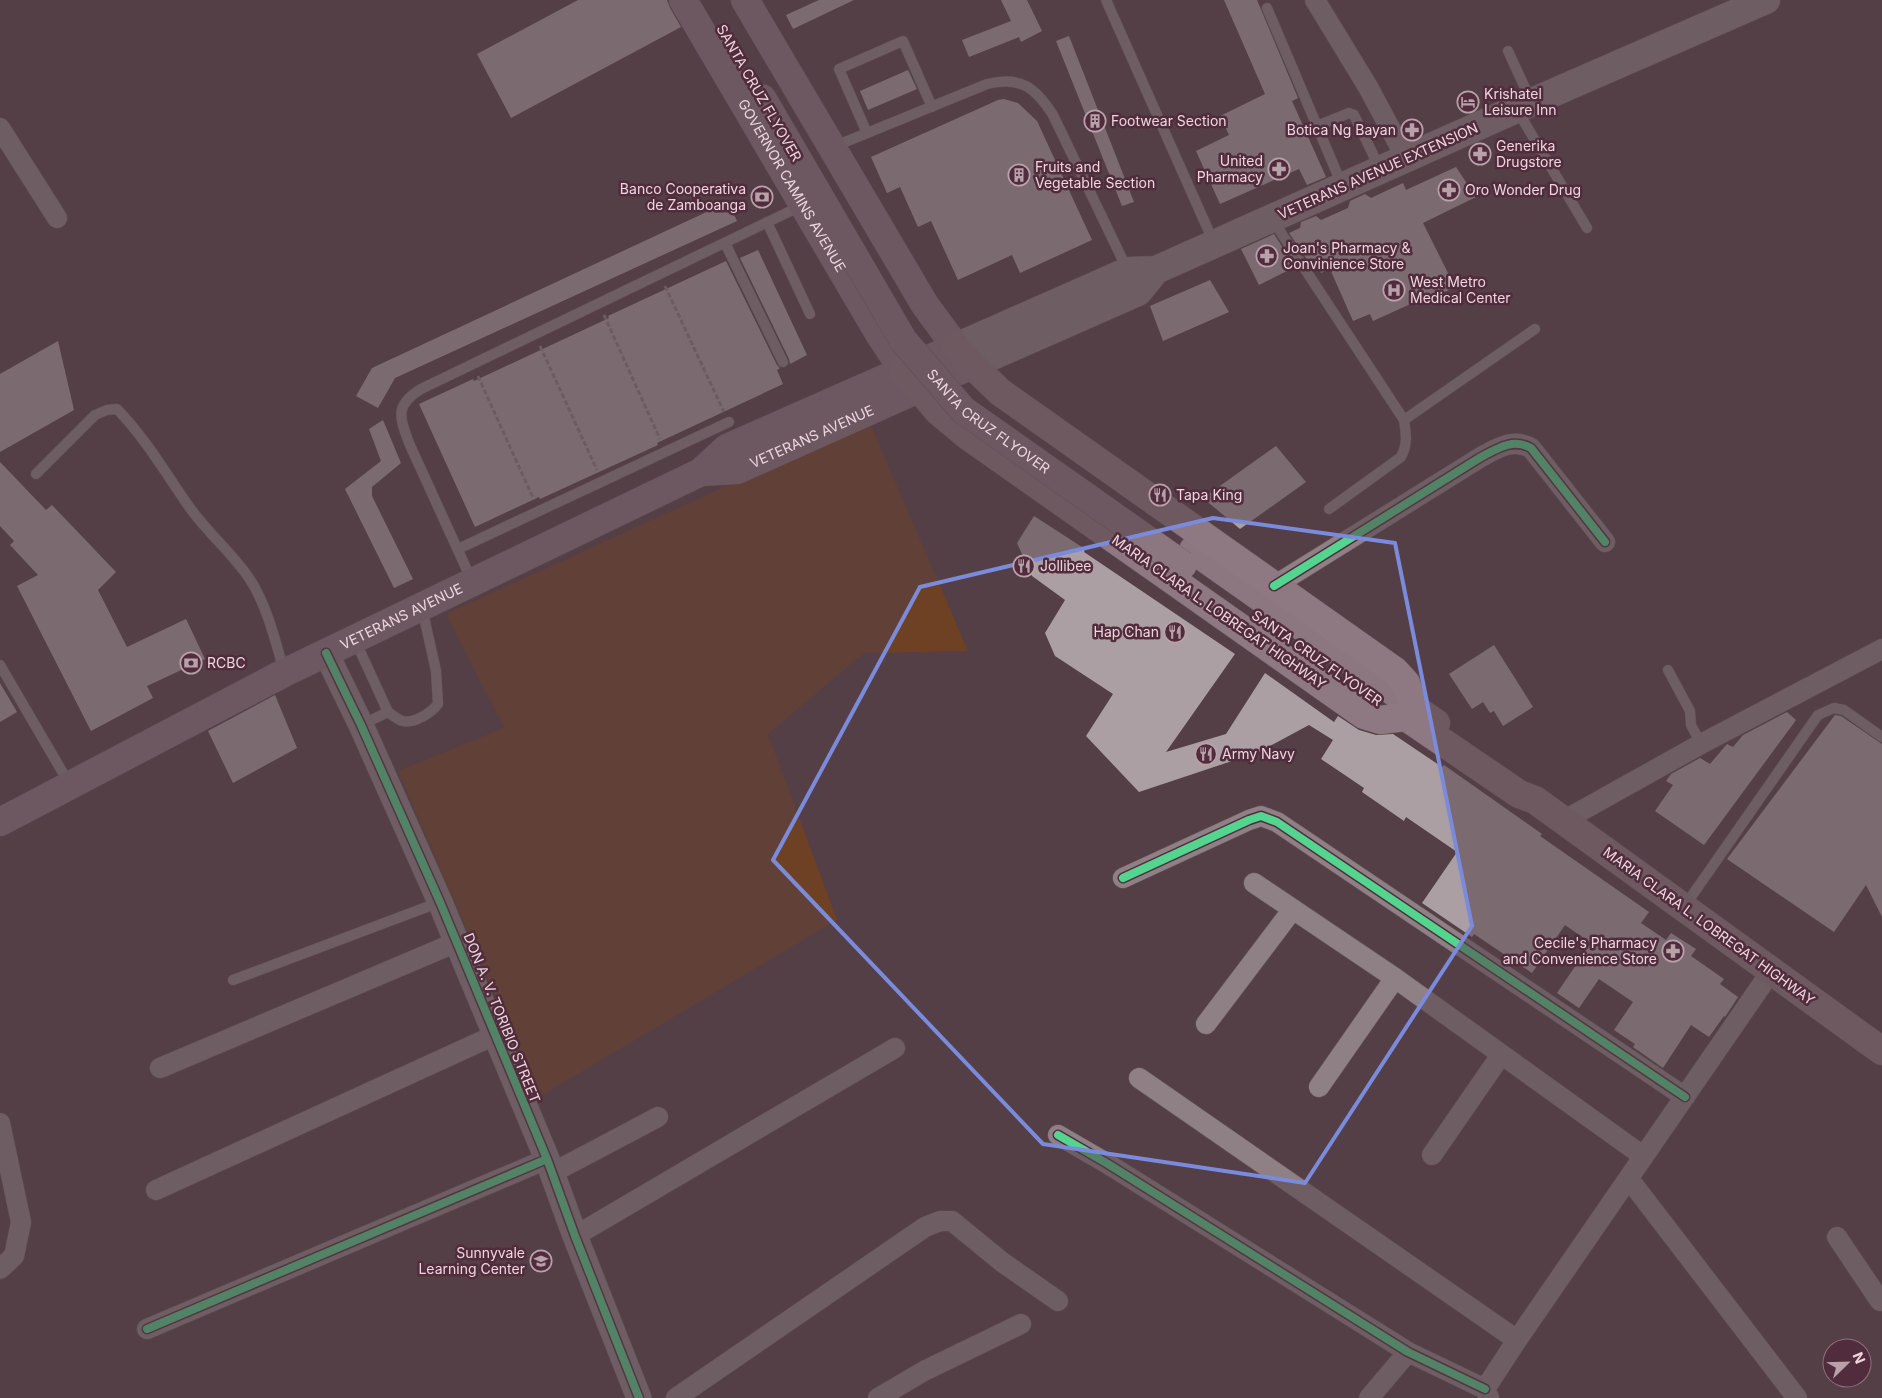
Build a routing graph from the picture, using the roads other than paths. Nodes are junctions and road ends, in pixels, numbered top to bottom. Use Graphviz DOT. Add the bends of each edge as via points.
graph roads {
  1 [pos="683,0"];
  2 [pos="704,0"];
  3 [pos="725,0"];
  4 [pos="745,0"];
  5 [pos="1106,0"];
  6 [pos="1315,0"];
  7 [pos="1750,3"];
  8 [pos="1267,8"];
  9 [pos="1508,51"];
  10 [pos="769,94"];
  11 [pos="1524,106"];
  12 [pos="932,107"];
  13 [pos="816,120"];
  14 [pos="1317,126"];
  15 [pos="0,128"];
  16 [pos="867,133"];
  17 [pos="832,147"];
  18 [pos="770,148"];
  19 [pos="1406,158"];
  20 [pos="1380,170"];
  21 [pos="1343,186"];
  22 [pos="863,200"];
  23 [pos="810,216"];
  24 [pos="57,218"];
  25 [pos="1272,218"];
  26 [pos="767,222"];
  27 [pos="1588,228"];
  28 [pos="725,243"];
  29 [pos="1214,244"];
  30 [pos="910,281"];
  31 [pos="1133,281"];
  32 [pos="864,308"];
  33 [pos="810,314"];
  34 [pos="1535,329"];
  35 [pos="964,356"];
  36 [pos="783,362"];
  37 [pos="911,380"];
  38 [pos="1021,407"];
  39 [pos="1404,420"];
  40 [pos="729,422"];
  41 [pos="990,451"];
  42 [pos="1094,458"];
  43 [pos="36,474"];
  44 [pos="1063,502"];
  45 [pos="1329,509"];
  46 [pos="1167,510"];
  47 [pos="1605,542"];
  48 [pos="458,549"];
  49 [pos="1136,554"];
  50 [pos="472,582"];
  51 [pos="1274,586"];
  52 [pos="422,607"];
  53 [pos="355,639"];
  54 [pos="1882,649"];
  55 [pos="326,653"];
  56 [pos="0,665"];
  57 [pos="1668,670"];
  58 [pos="284,673"];
  59 [pos="388,712"];
  60 [pos="1410,713"];
  61 [pos="361,725"];
  62 [pos="1882,737"];
  63 [pos="1701,744"];
  64 [pos="70,785"];
  65 [pos="1549,810"];
  66 [pos="0,822"];
  67 [pos="1123,878"];
  68 [pos="1254,883"];
  69 [pos="440,902"];
  70 [pos="1683,908"];
  71 [pos="1293,909"];
  72 [pos="457,942"];
  73 [pos="1772,970"];
  74 [pos="1395,978"];
  75 [pos="233,980"];
  76 [pos="1206,1024"];
  77 [pos="495,1035"];
  78 [pos="895,1048"];
  79 [pos="1882,1051"];
  80 [pos="1502,1055"];
  81 [pos="160,1068"];
  82 [pos="1138,1078"];
  83 [pos="1319,1087"];
  84 [pos="1685,1097"];
  85 [pos="658,1117"];
  86 [pos="0,1123"];
  87 [pos="1058,1135"];
  88 [pos="1432,1155"];
  89 [pos="1643,1156"];
  90 [pos="550,1166"];
  91 [pos="1629,1178"];
  92 [pos="156,1190"];
  93 [pos="575,1236"];
  94 [pos="1837,1237"];
  95 [pos="0,1269"];
  96 [pos="1058,1301"];
  97 [pos="1881,1301"];
  98 [pos="1021,1324"];
  99 [pos="147,1329"];
  100 [pos="1517,1340"];
  101 [pos="1408,1352"];
  102 [pos="1487,1393"];
  103 [pos="639,1398"];
  104 [pos="676,1398"];
  105 [pos="878,1398"];
  106 [pos="1369,1398"];
  107 [pos="1797,1398"];
  1 -- 18 [label="main road, GOVERNOR CAMINS AVENUE"];
  2 -- 10 [label="main road, SANTA CRUZ FLYOVER"];
  3 -- 10 [label="main road, SANTA CRUZ FLYOVER"];
  4 -- 13 [label="main road"];
  5 -- 29 [label="lane"];
  6 -- 19 [label="street" via="1368,87"];
  7 -- 11 [label="main road, VETERANS AVENUE EXTENSION"];
  8 -- 14 [label="lane"];
  9 -- 11 [label="lane"];
  10 -- 60 [label="main road, SANTA CRUZ FLYOVER, bridge" via="903,340 963,410 1188,557 1375,699"];
  11 -- 19 [label="main road, VETERANS AVENUE EXTENSION"];
  11 -- 27 [label="lane"];
  12 -- 16 [label="lane"];
  12 -- 16 [label="lane" via="903,41 839,69"];
  12 -- 31 [label="lane" via="987,84 1001,81 1028,86 1053,115"];
  13 -- 17 [label="main road"];
  13 -- 18 [label="main road"];
  14 -- 20 [label="lane" via="1349,113 1354,115"];
  14 -- 21 [label="lane"];
  15 -- 24 [label="street"];
  16 -- 17 [label="lane"];
  17 -- 22 [label="main road"];
  18 -- 23 [label="main road, GOVERNOR CAMINS AVENUE"];
  19 -- 20 [label="main road, VETERANS AVENUE EXTENSION"];
  20 -- 21 [label="main road, VETERANS AVENUE EXTENSION"];
  21 -- 25 [label="main road, VETERANS AVENUE EXTENSION"];
  22 -- 23 [label="main road"];
  22 -- 30 [label="main road"];
  23 -- 26 [label="lane"];
  23 -- 32 [label="main road, GOVERNOR CAMINS AVENUE"];
  25 -- 29 [label="main road, VETERANS AVENUE EXTENSION"];
  25 -- 39 [label="lane"];
  26 -- 28 [label="lane"];
  26 -- 33 [label="lane"];
  28 -- 36 [label="lane"];
  28 -- 48 [label="lane" via="473,364 410,396 403,404 400,413 409,443"];
  29 -- 31 [label="main road, VETERANS AVENUE EXTENSION"];
  30 -- 32 [label="main road"];
  30 -- 35 [label="main road"];
  31 -- 35 [label="main road, VETERANS AVENUE EXTENSION"];
  32 -- 37 [label="main road, GOVERNOR CAMINS AVENUE"];
  34 -- 39 [label="lane"];
  35 -- 37 [label="main road, VETERANS AVENUE"];
  35 -- 38 [label="highway" via="1000,392"];
  37 -- 41 [label="highway, MARIA CLARA L. LOBREGAT HIGHWAY" via="951,423"];
  37 -- 50 [label="main road, VETERANS AVENUE" via="728,448 700,472"];
  38 -- 41 [label="highway"];
  38 -- 42 [label="highway"];
  39 -- 45 [label="lane" via="1407,436 1401,457"];
  40 -- 48 [label="lane"];
  41 -- 44 [label="highway, MARIA CLARA L. LOBREGAT HIGHWAY"];
  42 -- 44 [label="highway"];
  42 -- 46 [label="highway"];
  43 -- 58 [label="lane" via="95,415 117,410 167,471 198,519 250,580 265,611"];
  44 -- 49 [label="highway, MARIA CLARA L. LOBREGAT HIGHWAY"];
  46 -- 49 [label="highway"];
  46 -- 51 [label="highway"];
  47 -- 51 [label="street" via="1531,448 1513,443 1481,456"];
  48 -- 50 [label="lane"];
  49 -- 60 [label="highway, MARIA CLARA L. LOBREGAT HIGHWAY" via="1364,715 1380,720"];
  50 -- 52 [label="main road, VETERANS AVENUE"];
  51 -- 60 [label="highway" via="1395,671 1406,684"];
  52 -- 53 [label="main road, VETERANS AVENUE"];
  52 -- 59 [label="lane" via="436,671 438,704 434,710 414,720 401,721"];
  53 -- 55 [label="main road, VETERANS AVENUE"];
  53 -- 59 [label="lane"];
  54 -- 63 [label="street"];
  55 -- 58 [label="main road, VETERANS AVENUE"];
  55 -- 61 [label="street, DON A. V. TORIBIO STREET"];
  56 -- 64 [label="lane"];
  57 -- 63 [label="lane" via="1690,711 1692,725"];
  58 -- 64 [label="main road, VETERANS AVENUE"];
  59 -- 61 [label="lane"];
  60 -- 65 [label="highway, MARIA CLARA L. LOBREGAT HIGHWAY" via="1519,794"];
  61 -- 69 [label="street, DON A. V. TORIBIO STREET"];
  62 -- 70 [label="lane" via="1844,710 1834,708 1818,715"];
  63 -- 65 [label="street"];
  64 -- 66 [label="main road, VETERANS AVENUE"];
  65 -- 70 [label="highway, MARIA CLARA L. LOBREGAT HIGHWAY"];
  67 -- 84 [label="street" via="1249,820 1261,816 1277,822"];
  68 -- 71 [label="street"];
  69 -- 72 [label="street, DON A. V. TORIBIO STREET"];
  69 -- 75 [label="lane"];
  70 -- 73 [label="highway, MARIA CLARA L. LOBREGAT HIGHWAY"];
  71 -- 74 [label="street"];
  71 -- 76 [label="street"];
  72 -- 77 [label="street, DON A. V. TORIBIO STREET"];
  72 -- 81 [label="street"];
  73 -- 79 [label="highway, MARIA CLARA L. LOBREGAT HIGHWAY"];
  73 -- 84 [label="street"];
  74 -- 80 [label="street"];
  74 -- 83 [label="street"];
  77 -- 90 [label="street, DON A. V. TORIBIO STREET"];
  77 -- 92 [label="street"];
  78 -- 93 [label="street"];
  80 -- 88 [label="street"];
  80 -- 89 [label="street"];
  82 -- 100 [label="street"];
  84 -- 89 [label="street"];
  85 -- 90 [label="street"];
  86 -- 95 [label="street" via="21,1222 14,1256"];
  87 -- 101 [label="street"];
  89 -- 91 [label="street"];
  90 -- 93 [label="street, DON A. V. TORIBIO STREET"];
  90 -- 99 [label="street"];
  91 -- 100 [label="street"];
  91 -- 107 [label="street"];
  93 -- 103 [label="street, DON A. V. TORIBIO STREET"];
  94 -- 97 [label="street"];
  96 -- 104 [label="street" via="1002,1262 952,1221 940,1221 924,1227"];
  98 -- 105 [label="street" via="924,1371"];
  100 -- 102 [label="street"];
  101 -- 102 [label="street"];
  101 -- 106 [label="street"];
}
